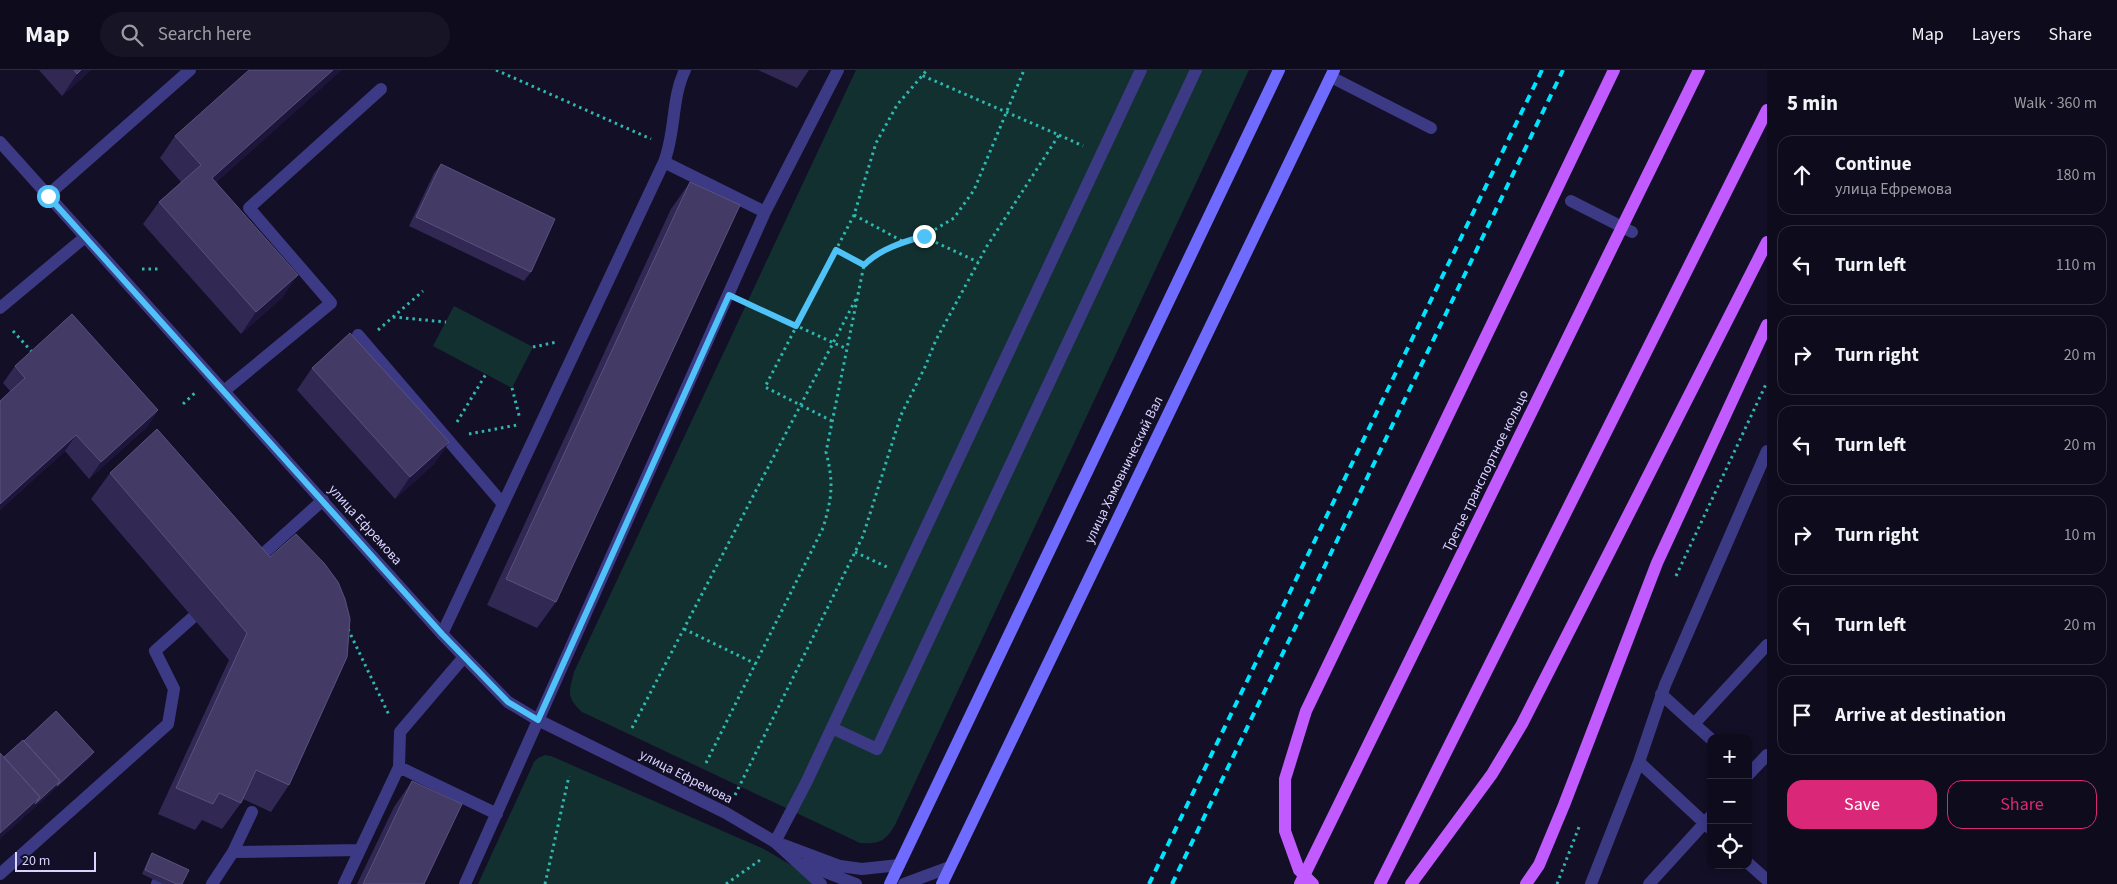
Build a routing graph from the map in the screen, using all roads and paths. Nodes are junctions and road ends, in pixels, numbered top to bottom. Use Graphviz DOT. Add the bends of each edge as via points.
graph roads {
  1 [pos="190,70"];
  2 [pos="496,70"];
  3 [pos="685,70"];
  4 [pos="838,70"];
  5 [pos="927,70"];
  6 [pos="1024,70"];
  7 [pos="1140,70"];
  8 [pos="1196,70"];
  9 [pos="1279,70"];
  10 [pos="1614,70"];
  11 [pos="1699,70"];
  12 [pos="1333,73"];
  13 [pos="921,75"];
  14 [pos="381,89"];
  15 [pos="1767,110"];
  16 [pos="1005,112"];
  17 [pos="1431,128"];
  18 [pos="1059,135"];
  19 [pos="0,142"];
  20 [pos="670,147"];
  21 [pos="1101,153"];
  22 [pos="664,162"];
  23 [pos="48,196"];
  24 [pos="1571,201"];
  25 [pos="765,212"];
  26 [pos="854,215"];
  27 [pos="1632,232"];
  28 [pos="924,236"];
  29 [pos="86,237"];
  30 [pos="905,242"];
  31 [pos="1767,242"];
  32 [pos="836,250"];
  33 [pos="978,262"];
  34 [pos="864,265"];
  35 [pos="423,292"];
  36 [pos="729,295"];
  37 [pos="858,295"];
  38 [pos="0,308"];
  39 [pos="393,317"];
  40 [pos="446,322"];
  41 [pos="1767,325"];
  42 [pos="796,326"];
  43 [pos="13,331"];
  44 [pos="361,338"];
  45 [pos="833,343"];
  46 [pos="847,350"];
  47 [pos="34,354"];
  48 [pos="486,374"];
  49 [pos="1767,382"];
  50 [pos="512,388"];
  51 [pos="224,391"];
  52 [pos="801,405"];
  53 [pos="832,421"];
  54 [pos="447,438"];
  55 [pos="1767,451"];
  56 [pos="323,500"];
  57 [pos="503,504"];
  58 [pos="855,552"];
  59 [pos="242,573"];
  60 [pos="903,575"];
  61 [pos="1673,582"];
  62 [pos="192,618"];
  63 [pos="345,622"];
  64 [pos="684,629"];
  65 [pos="442,634"];
  66 [pos="1767,645"];
  67 [pos="464,657"];
  68 [pos="756,664"];
  69 [pos="1661,694"];
  70 [pos="538,720"];
  71 [pos="1694,724"];
  72 [pos="632,728"];
  73 [pos="832,728"];
  74 [pos="400,732"];
  75 [pos="1707,736"];
  76 [pos="1767,755"];
  77 [pos="1639,762"];
  78 [pos="706,764"];
  79 [pos="399,767"];
  80 [pos="1752,772"];
  81 [pos="570,776"];
  82 [pos="252,812"];
  83 [pos="726,813"];
  84 [pos="497,814"];
  85 [pos="1707,821"];
  86 [pos="1708,824"];
  87 [pos="1579,827"];
  88 [pos="774,842"];
  89 [pos="360,850"];
  90 [pos="233,852"];
  91 [pos="763,858"];
  92 [pos="798,861"];
  93 [pos="899,864"];
  94 [pos="950,867"];
  95 [pos="1752,867"];
  96 [pos="0,874"];
  97 [pos="1767,880"];
  98 [pos="212,884"];
  99 [pos="344,884"];
  100 [pos="465,884"];
  101 [pos="545,884"];
  102 [pos="726,884"];
  103 [pos="821,884"];
  104 [pos="856,884"];
  105 [pos="890,884"];
  106 [pos="904,884"];
  107 [pos="942,884"];
  108 [pos="1300,884"];
  109 [pos="1313,884"];
  110 [pos="1380,884"];
  111 [pos="1411,884"];
  112 [pos="1526,884"];
  113 [pos="1557,884"];
  114 [pos="1591,884"];
  115 [pos="1649,884"];
  1 -- 23 [label="street"];
  2 -- 20 [label="path"];
  3 -- 20 [label="street" via="678,84"];
  4 -- 25 [label="street"];
  5 -- 13 [label="path"];
  6 -- 16 [label="path"];
  7 -- 21 [label="street"];
  8 -- 73 [label="street" via="877,749"];
  9 -- 93 [label="main road"];
  10 -- 109 [label="main road" via="1306,711 1285,779 1284,831 1299,870"];
  11 -- 108 [label="main road, Третье транспортное кольцо, bridge"];
  12 -- 17 [label="street"];
  12 -- 94 [label="main road, улица Хамовнический Вал"];
  13 -- 16 [label="path"];
  13 -- 26 [label="path" via="897,105 876,143"];
  14 -- 51 [label="street" via="249,208 331,303"];
  15 -- 110 [label="main road"];
  16 -- 18 [label="path"];
  16 -- 28 [label="path" via="974,190 954,218"];
  18 -- 21 [label="path"];
  18 -- 33 [label="path"];
  19 -- 23 [label="street, улица Ефремова"];
  20 -- 22 [label="street"];
  21 -- 60 [label="street"];
  22 -- 25 [label="street"];
  22 -- 57 [label="street"];
  23 -- 29 [label="street, улица Ефремова"];
  24 -- 27 [label="street"];
  25 -- 36 [label="street"];
  26 -- 30 [label="path"];
  26 -- 32 [label="path"];
  28 -- 30 [label="path"];
  28 -- 33 [label="path"];
  29 -- 38 [label="street"];
  29 -- 51 [label="street, улица Ефремова"];
  30 -- 34 [label="path" via="873,256"];
  31 -- 111 [label="main road" via="1522,724 1492,774"];
  32 -- 34 [label="path"];
  32 -- 42 [label="path"];
  33 -- 58 [label="path" via="901,415"];
  34 -- 37 [label="path"];
  35 -- 39 [label="path"];
  36 -- 42 [label="path"];
  36 -- 70 [label="street"];
  37 -- 45 [label="path"];
  37 -- 46 [label="path"];
  39 -- 40 [label="path"];
  39 -- 44 [label="path"];
  41 -- 112 [label="main road" via="1657,563 1564,805 1539,865"];
  42 -- 45 [label="path"];
  42 -- 52 [label="path" via="765,387"];
  43 -- 47 [label="path"];
  44 -- 54 [label="street"];
  45 -- 46 [label="path"];
  45 -- 52 [label="path"];
  46 -- 53 [label="path"];
  48 -- 54 [label="path"];
  49 -- 61 [label="path"];
  50 -- 54 [label="path" via="521,425"];
  51 -- 56 [label="street, улица Ефремова"];
  52 -- 53 [label="path"];
  52 -- 64 [label="path"];
  53 -- 68 [label="path" via="826,452 831,472 831,500 823,528"];
  54 -- 57 [label="street"];
  55 -- 69 [label="street"];
  56 -- 59 [label="street"];
  56 -- 65 [label="street, улица Ефремова"];
  57 -- 65 [label="street"];
  58 -- 60 [label="path"];
  58 -- 83 [label="path"];
  60 -- 73 [label="street"];
  62 -- 96 [label="street" via="155,652 174,689 168,724"];
  63 -- 74 [label="path"];
  64 -- 68 [label="path"];
  64 -- 72 [label="path"];
  65 -- 67 [label="street, улица Ефремова"];
  66 -- 71 [label="street"];
  67 -- 70 [label="street, улица Ефремова" via="508,702"];
  67 -- 74 [label="street"];
  68 -- 78 [label="path"];
  69 -- 71 [label="street"];
  69 -- 77 [label="street"];
  70 -- 83 [label="street, улица Ефремова"];
  70 -- 84 [label="street"];
  71 -- 75 [label="street"];
  73 -- 88 [label="street"];
  74 -- 79 [label="street"];
  76 -- 80 [label="street"];
  77 -- 85 [label="street"];
  77 -- 114 [label="street"];
  79 -- 84 [label="street"];
  79 -- 89 [label="street"];
  81 -- 101 [label="path"];
  82 -- 90 [label="street"];
  83 -- 88 [label="street, улица Ефремова"];
  84 -- 100 [label="street"];
  86 -- 115 [label="street"];
  87 -- 113 [label="path"];
  88 -- 92 [label="street, улица Ефремова"];
  88 -- 93 [label="street, улица Ефремова" via="840,866 862,869"];
  89 -- 90 [label="street"];
  89 -- 99 [label="street"];
  90 -- 98 [label="street"];
  91 -- 102 [label="path"];
  92 -- 103 [label="street, улица Ефремова"];
  92 -- 104 [label="street, улица Ефремова"];
  93 -- 105 [label="main road"];
  94 -- 106 [label="street"];
  94 -- 107 [label="main road, улица Хамовнический Вал"];
  95 -- 97 [label="street"];
}
